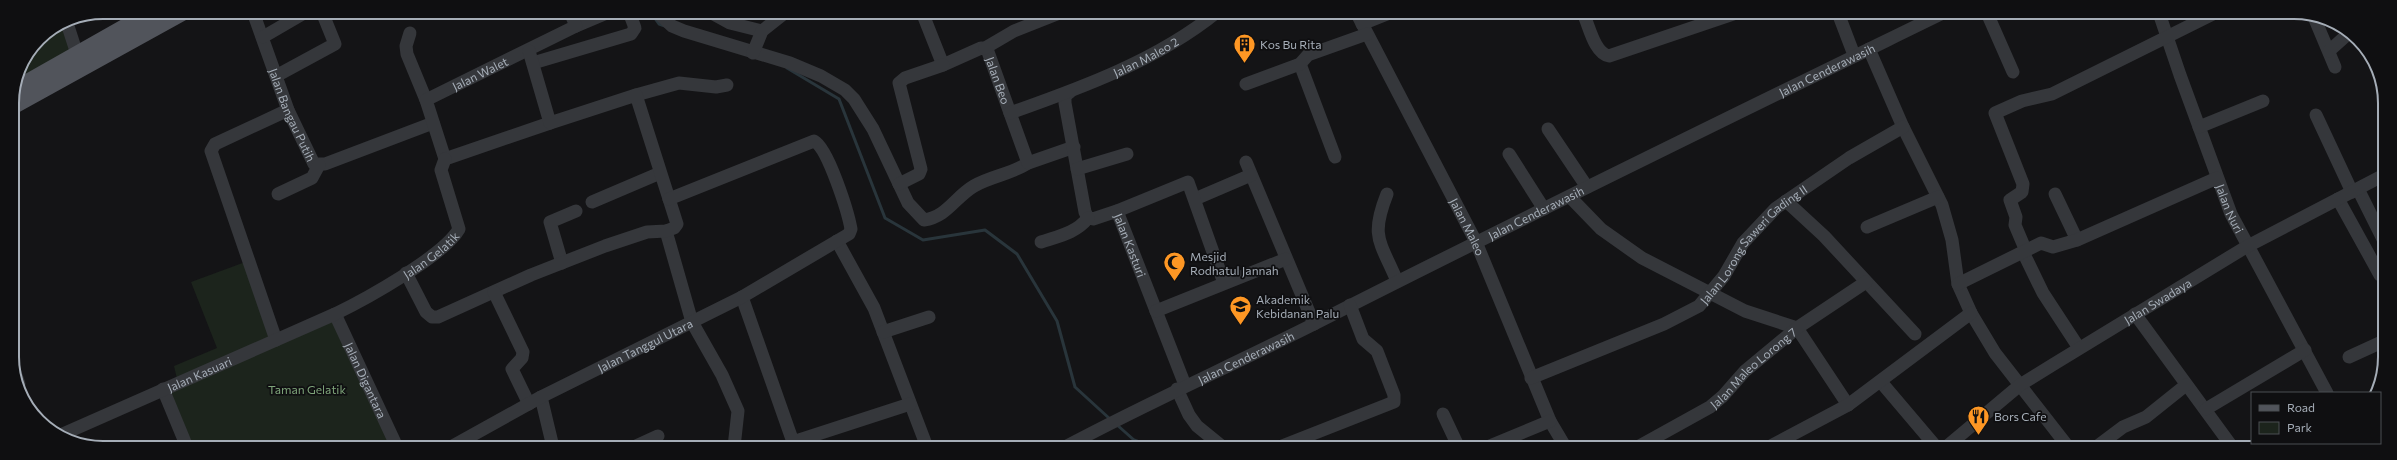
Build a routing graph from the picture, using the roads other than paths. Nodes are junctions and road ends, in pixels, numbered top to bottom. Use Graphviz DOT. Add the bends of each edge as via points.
graph roads {
  1 [pos="139,19"];
  2 [pos="171,19"];
  3 [pos="256,19"];
  4 [pos="294,19"];
  5 [pos="325,19"];
  6 [pos="573,19"];
  7 [pos="592,19"];
  8 [pos="632,19"];
  9 [pos="664,19"];
  10 [pos="723,19"];
  11 [pos="777,19"];
  12 [pos="925,19"];
  13 [pos="1044,19"];
  14 [pos="1206,19"];
  15 [pos="1374,19"];
  16 [pos="1586,19"];
  17 [pos="1718,19"];
  18 [pos="1840,19"];
  19 [pos="1931,19"];
  20 [pos="1990,19"];
  21 [pos="2161,19"];
  22 [pos="2202,19"];
  23 [pos="2316,22"];
  24 [pos="1362,24"];
  25 [pos="68,26"];
  26 [pos="576,26"];
  27 [pos="762,31"];
  28 [pos="410,32"];
  29 [pos="2345,36"];
  30 [pos="263,37"];
  31 [pos="2167,37"];
  32 [pos="985,48"];
  33 [pos="1869,49"];
  34 [pos="2328,51"];
  35 [pos="753,53"];
  36 [pos="77,54"];
  37 [pos="1854,55"];
  38 [pos="531,57"];
  39 [pos="1300,64"];
  40 [pos="943,65"];
  41 [pos="2335,67"];
  42 [pos="2013,72"];
  43 [pos="276,76"];
  44 [pos="1246,84"];
  45 [pos="21,85"];
  46 [pos="727,85"];
  47 [pos="1070,92"];
  48 [pos="636,95"];
  49 [pos="426,100"];
  50 [pos="2263,101"];
  51 [pos="19,103"];
  52 [pos="288,110"];
  53 [pos="1010,113"];
  54 [pos="2316,115"];
  55 [pos="433,123"];
  56 [pos="550,123"];
  57 [pos="1903,127"];
  58 [pos="2199,127"];
  59 [pos="1548,129"];
  60 [pos="1074,147"];
  61 [pos="1127,154"];
  62 [pos="1509,154"];
  63 [pos="1335,157"];
  64 [pos="445,159"];
  65 [pos="1246,162"];
  66 [pos="1028,164"];
  67 [pos="319,165"];
  68 [pos="1077,169"];
  69 [pos="660,172"];
  70 [pos="1251,175"];
  71 [pos="2217,178"];
  72 [pos="2378,178"];
  73 [pos="899,184"];
  74 [pos="1587,187"];
  75 [pos="2355,191"];
  76 [pos="278,194"];
  77 [pos="1387,194"];
  78 [pos="2054,194"];
  79 [pos="1570,197"];
  80 [pos="1938,197"];
  81 [pos="669,199"];
  82 [pos="1195,199"];
  83 [pos="2338,199"];
  84 [pos="1786,200"];
  85 [pos="592,202"];
  86 [pos="1544,209"];
  87 [pos="576,211"];
  88 [pos="1116,211"];
  89 [pos="1088,218"];
  90 [pos="1868,227"];
  91 [pos="666,231"];
  92 [pos="2378,231"];
  93 [pos="2077,240"];
  94 [pos="1041,242"];
  95 [pos="1476,242"];
  96 [pos="840,246"];
  97 [pos="2246,247"];
  98 [pos="2024,252"];
  99 [pos="1286,259"];
  100 [pos="562,263"];
  101 [pos="2378,271"];
  102 [pos="406,273"];
  103 [pos="1397,281"];
  104 [pos="1224,282"];
  105 [pos="1866,282"];
  106 [pos="1958,284"];
  107 [pos="494,292"];
  108 [pos="1711,295"];
  109 [pos="744,300"];
  110 [pos="1350,305"];
  111 [pos="1156,311"];
  112 [pos="1971,313"];
  113 [pos="335,314"];
  114 [pos="2135,314"];
  115 [pos="929,317"];
  116 [pos="692,322"];
  117 [pos="1314,324"];
  118 [pos="1797,328"];
  119 [pos="883,332"];
  120 [pos="1915,334"];
  121 [pos="276,340"];
  122 [pos="2378,344"];
  123 [pos="2079,348"];
  124 [pos="2305,350"];
  125 [pos="2350,357"];
  126 [pos="1531,378"];
  127 [pos="1881,382"];
  128 [pos="2020,385"];
  129 [pos="2186,385"];
  130 [pos="1181,387"];
  131 [pos="163,389"];
  132 [pos="2326,392"];
  133 [pos="541,397"];
  134 [pos="529,404"];
  135 [pos="910,404"];
  136 [pos="1848,405"];
  137 [pos="2206,409"];
  138 [pos="1444,414"];
  139 [pos="1550,421"];
  140 [pos="67,432"];
  141 [pos="658,436"];
  142 [pos="185,441"];
  143 [pos="394,441"];
  144 [pos="462,441"];
  145 [pos="552,441"];
  146 [pos="647,441"];
  147 [pos="735,441"];
  148 [pos="793,441"];
  149 [pos="805,441"];
  150 [pos="925,441"];
  151 [pos="1078,441"];
  152 [pos="1215,441"];
  153 [pos="1295,441"];
  154 [pos="1456,441"];
  155 [pos="1502,441"];
  156 [pos="1562,441"];
  157 [pos="1648,441"];
  158 [pos="1781,441"];
  159 [pos="1930,441"];
  160 [pos="1953,441"];
  161 [pos="2061,441"];
  162 [pos="2104,441"];
  163 [pos="2229,441"];
  1 -- 36 [label="main road"];
  2 -- 51 [label="main road"];
  3 -- 30 [label="street, Jalan Bangau Putih"];
  4 -- 30 [label="street"];
  5 -- 43 [label="street" via="335,44"];
  6 -- 26 [label="street"];
  7 -- 26 [label="street, Jalan Walet"];
  8 -- 38 [label="street" via="635,28 631,34"];
  9 -- 35 [label="street" via="684,32"];
  10 -- 27 [label="street"];
  11 -- 27 [label="street"];
  12 -- 40 [label="street"];
  13 -- 32 [label="street" via="1014,31"];
  14 -- 47 [label="street, Jalan Maleo 2" via="1156,51"];
  15 -- 24 [label="street"];
  16 -- 17 [label="street" via="1598,48 1609,56"];
  18 -- 37 [label="street"];
  19 -- 33 [label="street, Jalan Cenderawasih"];
  20 -- 42 [label="street"];
  21 -- 31 [label="street, Jalan Nuri"];
  22 -- 31 [label="street"];
  23 -- 34 [label="street"];
  24 -- 39 [label="street" via="1308,55"];
  24 -- 95 [label="street, Jalan Maleo"];
  25 -- 36 [label="street"];
  26 -- 38 [label="street, Jalan Walet"];
  27 -- 35 [label="street"];
  28 -- 49 [label="street" via="406,46 407,54"];
  29 -- 34 [label="street"];
  30 -- 43 [label="street, Jalan Bangau Putih"];
  31 -- 58 [label="street, Jalan Nuri"];
  31 -- 98 [label="street" via="2052,94 2022,101 1995,113 2023,184 2022,192 2010,200"];
  32 -- 40 [label="street, Jalan Beo"];
  32 -- 53 [label="street, Jalan Beo"];
  33 -- 37 [label="street, Jalan Cenderawasih"];
  33 -- 57 [label="street"];
  34 -- 41 [label="street"];
  35 -- 73 [label="street" via="790,63 845,90 854,99 873,129"];
  36 -- 45 [label="main road"];
  37 -- 74 [label="street, Jalan Cenderawasih"];
  38 -- 49 [label="street, Jalan Walet" via="459,82"];
  38 -- 56 [label="street"];
  39 -- 44 [label="street"];
  39 -- 63 [label="street"];
  40 -- 73 [label="street, Jalan Beo" via="902,79 899,83 921,169 919,174"];
  43 -- 52 [label="street, Jalan Bangau Putih"];
  46 -- 48 [label="street" via="716,87 678,83"];
  47 -- 53 [label="street, Jalan Maleo 2"];
  47 -- 60 [label="street" via="1065,96 1065,103"];
  48 -- 56 [label="street"];
  48 -- 69 [label="street"];
  49 -- 55 [label="street"];
  50 -- 58 [label="street"];
  52 -- 67 [label="street, Jalan Bangau Putih" via="311,159 314,164"];
  52 -- 121 [label="street" via="215,144 212,151"];
  53 -- 66 [label="street, Jalan Beo"];
  54 -- 75 [label="street"];
  55 -- 64 [label="street"];
  55 -- 67 [label="street, Jalan Bangau Putih"];
  56 -- 64 [label="street"];
  57 -- 80 [label="street"];
  57 -- 84 [label="street, Jalan Lorong Saweri Gading II"];
  58 -- 71 [label="street, Jalan Nuri"];
  59 -- 74 [label="street"];
  60 -- 66 [label="street"];
  60 -- 68 [label="street"];
  61 -- 68 [label="street"];
  62 -- 86 [label="street"];
  64 -- 102 [label="street, Jalan Gelatik" via="441,170 460,229 455,236"];
  65 -- 70 [label="street"];
  66 -- 73 [label="street" via="987,179 973,187 948,210 931,219 924,220 917,215"];
  67 -- 76 [label="street" via="312,178"];
  68 -- 89 [label="street"];
  69 -- 81 [label="street"];
  69 -- 85 [label="street"];
  70 -- 82 [label="street"];
  70 -- 99 [label="street"];
  71 -- 93 [label="street"];
  71 -- 97 [label="street, Jalan Nuri"];
  72 -- 75 [label="street, Jalan Swadaya"];
  74 -- 79 [label="street, Jalan Cenderawasih"];
  75 -- 83 [label="street, Jalan Swadaya"];
  75 -- 92 [label="street"];
  77 -- 103 [label="street" via="1376,226 1378,237"];
  78 -- 93 [label="street"];
  79 -- 86 [label="street, Jalan Cenderawasih"];
  79 -- 108 [label="street" via="1589,218 1617,241 1642,258"];
  80 -- 90 [label="street"];
  80 -- 106 [label="street" via="1952,240"];
  81 -- 91 [label="street" via="677,224"];
  81 -- 96 [label="street, Jalan Tanggul Utara" via="814,141 821,147 830,165 850,224 849,234"];
  82 -- 88 [label="street" via="1190,184 1186,181"];
  82 -- 104 [label="street"];
  83 -- 97 [label="street, Jalan Swadaya"];
  83 -- 101 [label="street"];
  84 -- 105 [label="street" via="1824,236"];
  84 -- 108 [label="street, Jalan Lorong Saweri Gading II" via="1754,230"];
  86 -- 95 [label="street, Jalan Cenderawasih"];
  87 -- 100 [label="street" via="550,222"];
  88 -- 89 [label="street, Jalan Kasturi" via="1093,219"];
  88 -- 111 [label="street, Jalan Kasturi"];
  89 -- 94 [label="street" via="1071,232"];
  91 -- 100 [label="street" via="647,232"];
  91 -- 116 [label="street"];
  93 -- 98 [label="street" via="2053,247 2041,243"];
  95 -- 103 [label="street, Jalan Cenderawasih"];
  95 -- 126 [label="street, Jalan Maleo"];
  96 -- 109 [label="street, Jalan Tanggul Utara"];
  96 -- 119 [label="street" via="874,308"];
  97 -- 114 [label="street, Jalan Swadaya"];
  97 -- 124 [label="street, Jalan Nuri"];
  98 -- 106 [label="street"];
  98 -- 123 [label="street" via="2043,293"];
  99 -- 104 [label="street"];
  99 -- 117 [label="street"];
  100 -- 107 [label="street"];
  102 -- 107 [label="street" via="426,312 432,317 438,317"];
  102 -- 113 [label="street, Jalan Gelatik" via="367,298"];
  103 -- 110 [label="street, Jalan Cenderawasih"];
  104 -- 111 [label="street"];
  105 -- 118 [label="street, Jalan Maleo Lorong 7"];
  105 -- 120 [label="street"];
  106 -- 112 [label="street"];
  107 -- 134 [label="street" via="523,352 522,358 512,369"];
  108 -- 118 [label="street" via="1745,311"];
  108 -- 126 [label="street, Jalan Lorong Saweri Gading II" via="1699,306 1675,319"];
  109 -- 116 [label="street, Jalan Tanggul Utara"];
  109 -- 148 [label="street"];
  110 -- 117 [label="street, Jalan Cenderawasih"];
  110 -- 153 [label="street" via="1362,339 1377,351 1394,395 1394,402"];
  111 -- 130 [label="street, Jalan Kasturi"];
  112 -- 127 [label="street"];
  112 -- 128 [label="street" via="1995,353"];
  113 -- 121 [label="street, Jalan Kasuari"];
  113 -- 143 [label="street, Jalan Digantara"];
  114 -- 123 [label="street, Jalan Swadaya"];
  114 -- 129 [label="street"];
  115 -- 119 [label="street"];
  116 -- 133 [label="street, Jalan Tanggul Utara"];
  116 -- 147 [label="street" via="722,375 738,411"];
  117 -- 130 [label="street, Jalan Cenderawasih"];
  118 -- 136 [label="street"];
  118 -- 157 [label="street, Jalan Maleo Lorong 7" via="1745,371 1718,401"];
  119 -- 135 [label="street"];
  121 -- 131 [label="street, Jalan Kasuari"];
  122 -- 125 [label="street"];
  123 -- 128 [label="street, Jalan Swadaya"];
  124 -- 132 [label="street, Jalan Nuri"];
  124 -- 137 [label="street"];
  126 -- 139 [label="street, Jalan Maleo"];
  127 -- 136 [label="street"];
  127 -- 159 [label="street"];
  128 -- 160 [label="street, Jalan Swadaya"];
  128 -- 161 [label="street"];
  129 -- 137 [label="street"];
  129 -- 162 [label="street" via="2146,417 2123,427"];
  130 -- 151 [label="street, Jalan Cenderawasih"];
  130 -- 152 [label="street, Jalan Kasturi" via="1188,415"];
  131 -- 140 [label="street, Jalan Kasuari"];
  131 -- 142 [label="street"];
  133 -- 134 [label="street, Jalan Tanggul Utara"];
  133 -- 145 [label="street"];
  134 -- 144 [label="street, Jalan Tanggul Utara"];
  135 -- 149 [label="street"];
  135 -- 150 [label="street"];
  136 -- 158 [label="street"];
  137 -- 163 [label="street"];
  138 -- 154 [label="street"];
  139 -- 155 [label="street"];
  139 -- 156 [label="street, Jalan Maleo"];
  141 -- 146 [label="street"];
}
